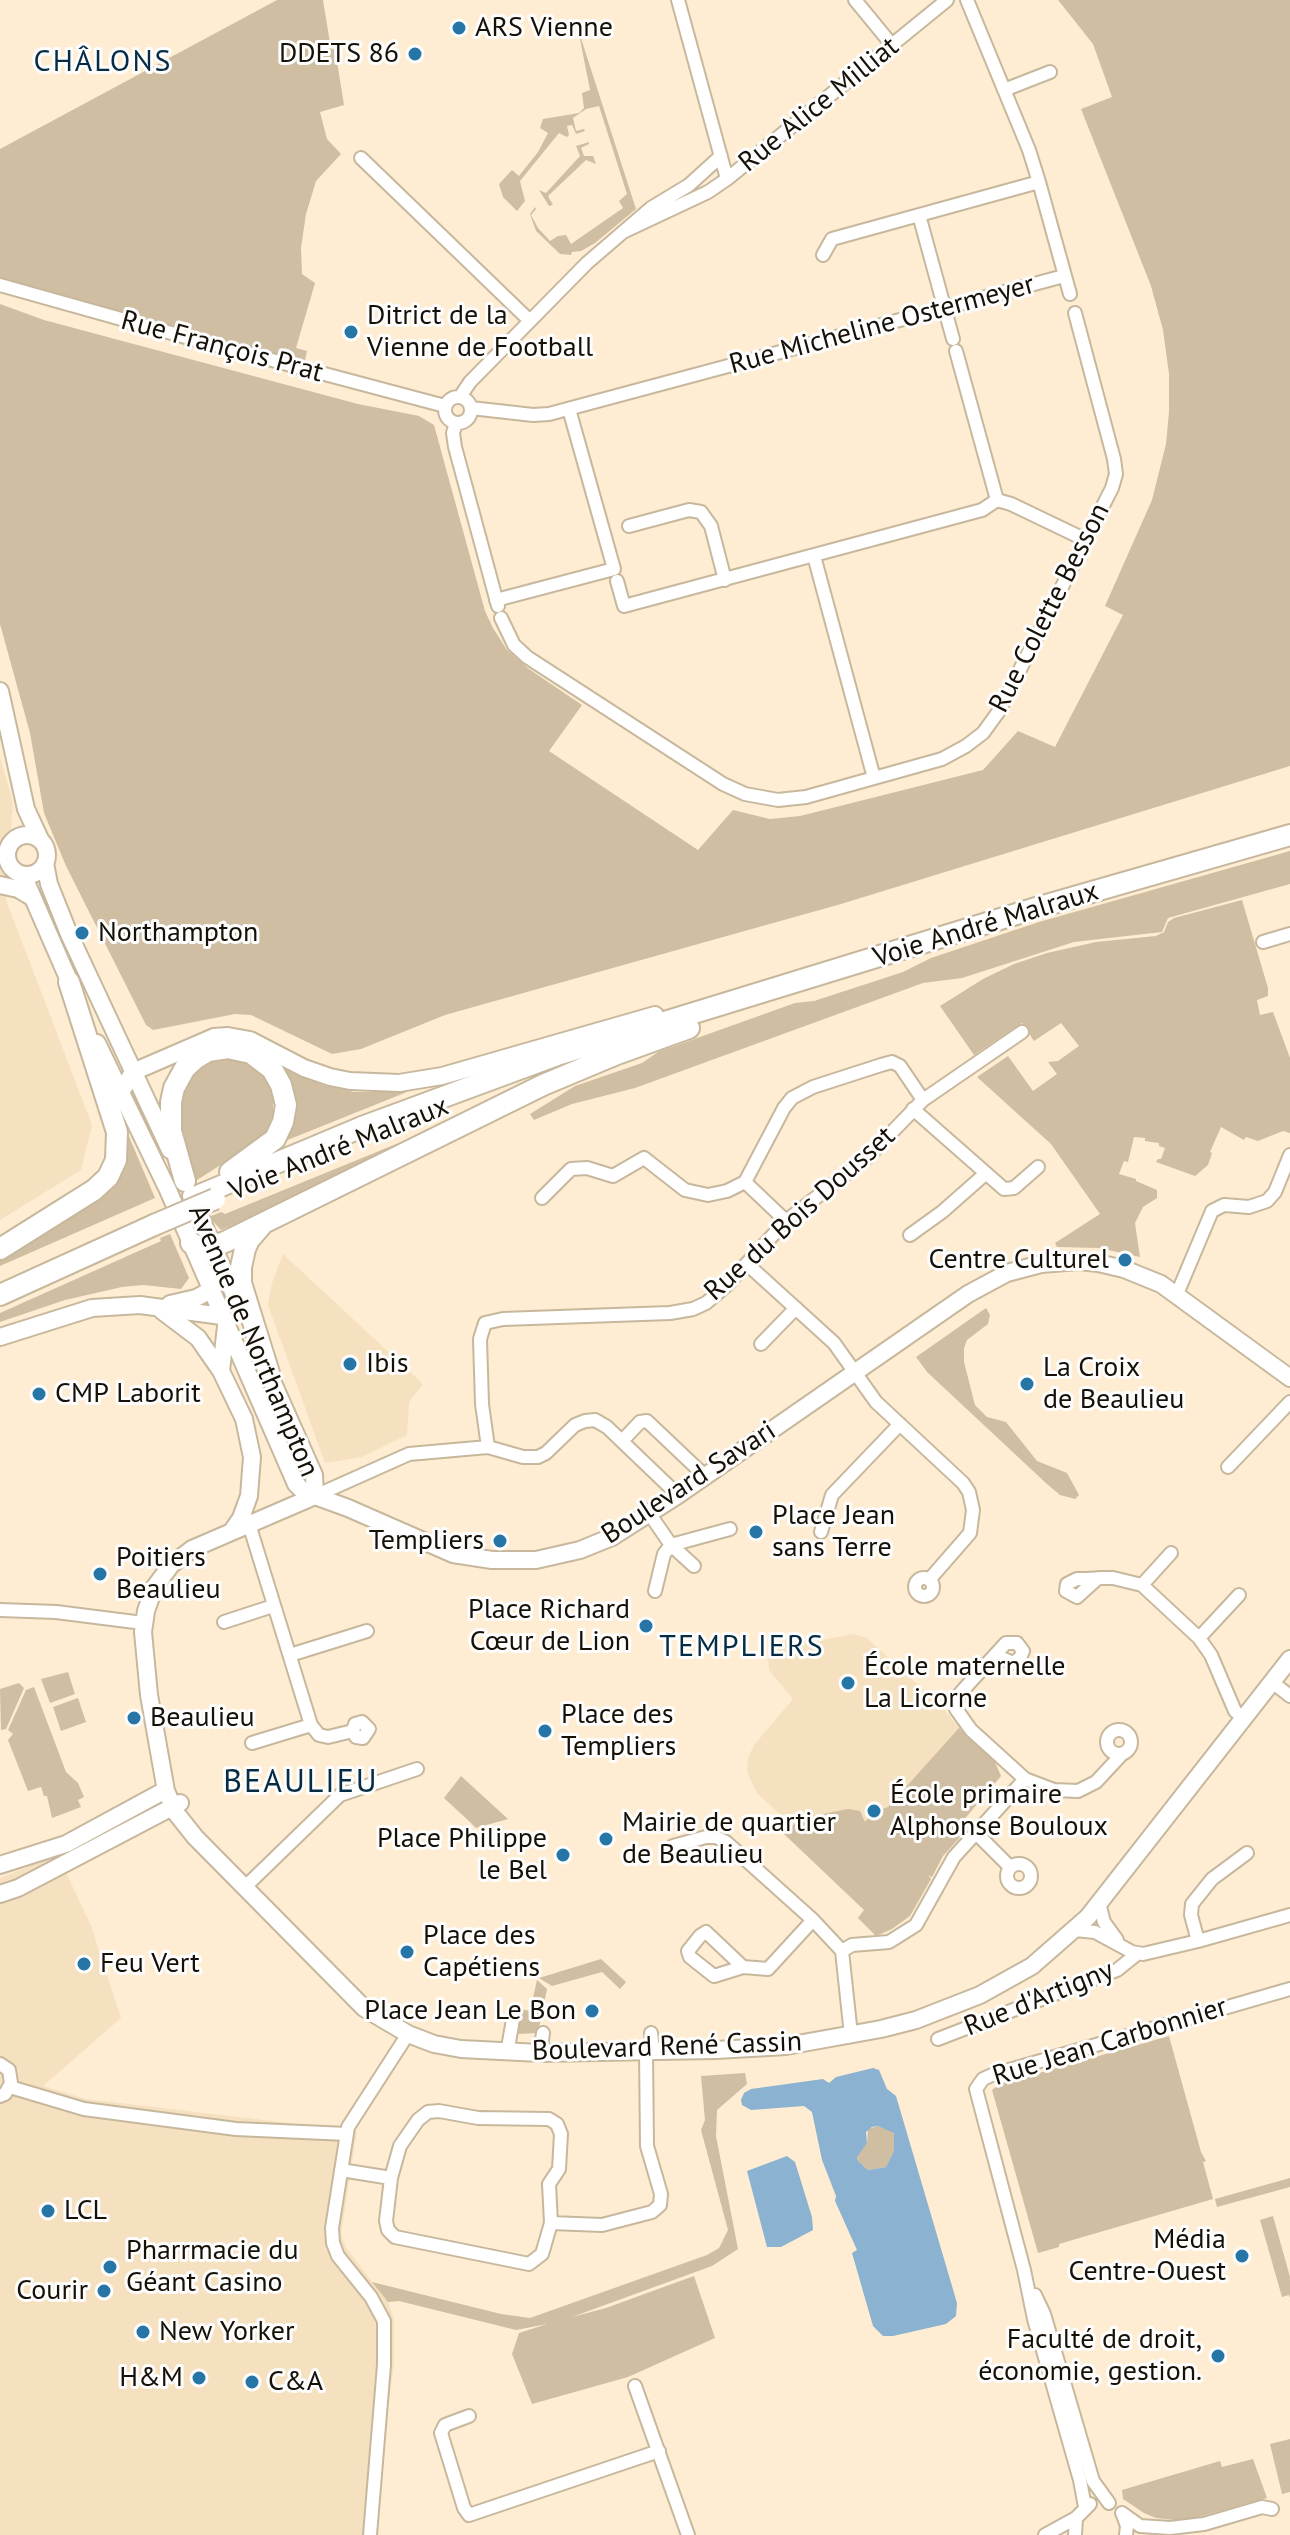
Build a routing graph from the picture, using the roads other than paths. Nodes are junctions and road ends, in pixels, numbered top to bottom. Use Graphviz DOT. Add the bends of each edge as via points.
graph roads {
  1 [pos="678,0"];
  2 [pos="855,0"];
  3 [pos="947,0"];
  4 [pos="967,0"];
  5 [pos="892,45"];
  6 [pos="1050,72"];
  7 [pos="1004,90"];
  8 [pos="721,156"];
  9 [pos="361,158"];
  10 [pos="727,179"];
  11 [pos="1039,182"];
  12 [pos="919,215"];
  13 [pos="625,231"];
  14 [pos="823,255"];
  15 [pos="1064,276"];
  16 [pos="0,285"];
  17 [pos="1070,294"];
  18 [pos="945,308"];
  19 [pos="1075,313"];
  20 [pos="530,321"];
  21 [pos="460,397"];
  22 [pos="445,406"];
  23 [pos="471,408"];
  24 [pos="569,409"];
  25 [pos="456,423"];
  26 [pos="997,500"];
  27 [pos="604,533"];
  28 [pos="1086,540"];
  29 [pos="814,556"];
  30 [pos="616,575"];
  31 [pos="725,580"];
  32 [pos="499,608"];
  33 [pos="0,691"];
  34 [pos="0,708"];
  35 [pos="8,726"];
  36 [pos="874,778"];
  37 [pos="19,781"];
  38 [pos="1290,835"];
  39 [pos="40,839"];
  40 [pos="7,849"];
  41 [pos="45,863"];
  42 [pos="20,874"];
  43 [pos="0,877"];
  44 [pos="0,885"];
  45 [pos="33,898"];
  46 [pos="1290,934"];
  47 [pos="1263,942"];
  48 [pos="69,982"];
  49 [pos="797,983"];
  50 [pos="1022,1032"];
  51 [pos="133,1072"];
  52 [pos="120,1094"];
  53 [pos="918,1104"];
  54 [pos="1290,1155"];
  55 [pos="1038,1167"];
  56 [pos="984,1175"];
  57 [pos="745,1182"];
  58 [pos="203,1190"];
  59 [pos="542,1198"];
  60 [pos="152,1221"];
  61 [pos="786,1221"];
  62 [pos="263,1223"];
  63 [pos="910,1235"];
  64 [pos="191,1243"];
  65 [pos="214,1247"];
  66 [pos="0,1249"];
  67 [pos="747,1264"];
  68 [pos="224,1271"];
  69 [pos="0,1286"];
  70 [pos="211,1290"];
  71 [pos="1177,1294"];
  72 [pos="0,1295"];
  73 [pos="154,1306"];
  74 [pos="796,1308"];
  75 [pos="224,1320"];
  76 [pos="0,1337"];
  77 [pos="761,1344"];
  78 [pos="221,1371"];
  79 [pos="855,1372"];
  80 [pos="269,1373"];
  81 [pos="1290,1378"];
  82 [pos="1290,1402"];
  83 [pos="900,1424"];
  84 [pos="622,1441"];
  85 [pos="488,1447"];
  86 [pos="1228,1467"];
  87 [pos="705,1476"];
  88 [pos="678,1495"];
  89 [pos="315,1496"];
  90 [pos="649,1513"];
  91 [pos="249,1524"];
  92 [pos="730,1529"];
  93 [pos="232,1531"];
  94 [pos="821,1532"];
  95 [pos="671,1545"];
  96 [pos="1171,1553"];
  97 [pos="694,1566"];
  98 [pos="1098,1578"];
  99 [pos="929,1580"];
  100 [pos="1142,1585"];
  101 [pos="655,1591"];
  102 [pos="1239,1595"];
  103 [pos="273,1606"];
  104 [pos="0,1610"];
  105 [pos="224,1622"];
  106 [pos="143,1623"];
  107 [pos="367,1631"];
  108 [pos="1199,1638"];
  109 [pos="290,1655"];
  110 [pos="995,1655"];
  111 [pos="1290,1659"];
  112 [pos="1272,1682"];
  113 [pos="1290,1696"];
  114 [pos="1243,1718"];
  115 [pos="311,1725"];
  116 [pos="353,1731"];
  117 [pos="252,1743"];
  118 [pos="1123,1753"];
  119 [pos="417,1769"];
  120 [pos="1025,1779"];
  121 [pos="171,1799"];
  122 [pos="976,1833"];
  123 [pos="673,1846"];
  124 [pos="1247,1853"];
  125 [pos="0,1865"];
  126 [pos="1010,1867"];
  127 [pos="244,1888"];
  128 [pos="0,1894"];
  129 [pos="1099,1903"];
  130 [pos="1290,1915"];
  131 [pos="813,1920"];
  132 [pos="1075,1930"];
  133 [pos="1198,1941"];
  134 [pos="1122,1946"];
  135 [pos="842,1951"];
  136 [pos="1137,1954"];
  137 [pos="743,1967"];
  138 [pos="1290,1989"];
  139 [pos="514,2014"];
  140 [pos="543,2033"];
  141 [pos="651,2033"];
  142 [pos="408,2034"];
  143 [pos="851,2035"];
  144 [pos="938,2039"];
  145 [pos="649,2051"];
  146 [pos="507,2053"];
  147 [pos="540,2053"];
  148 [pos="0,2064"];
  149 [pos="10,2087"];
  150 [pos="0,2096"];
  151 [pos="347,2134"];
  152 [pos="341,2170"];
  153 [pos="391,2178"];
  154 [pos="551,2223"];
  155 [pos="1024,2270"];
  156 [pos="635,2386"];
  157 [pos="469,2416"];
  158 [pos="659,2451"];
  159 [pos="1109,2503"];
  160 [pos="1081,2512"];
  161 [pos="1122,2513"];
  162 [pos="370,2535"];
  163 [pos="688,2535"];
  164 [pos="1045,2535"];
  165 [pos="1075,2535"];
  166 [pos="1126,2535"];
  167 [pos="1139,2535"];
  1 -- 8 [label="street"];
  2 -- 5 [label="street"];
  3 -- 5 [label="street, Rue Alice Milliat"];
  4 -- 7 [label="street, Rue Micheline Ostermeyer"];
  5 -- 10 [label="street, Rue Alice Milliat"];
  6 -- 7 [label="street"];
  7 -- 11 [label="street, Rue Micheline Ostermeyer"];
  8 -- 10 [label="street"];
  8 -- 13 [label="street"];
  9 -- 20 [label="street"];
  10 -- 13 [label="street"];
  11 -- 12 [label="street"];
  11 -- 15 [label="street, Rue Micheline Ostermeyer"];
  12 -- 14 [label="street" via="832,239"];
  12 -- 18 [label="street"];
  13 -- 20 [label="street"];
  15 -- 17 [label="street"];
  15 -- 18 [label="street, Rue Micheline Ostermeyer"];
  16 -- 22 [label="street, Rue François Prat"];
  18 -- 24 [label="street, Rue Micheline Ostermeyer"];
  18 -- 26 [label="street"];
  19 -- 28 [label="street, Rue Colette Besson" via="1116,474"];
  20 -- 21 [label="street"];
  21 -- 22 [label="street"];
  21 -- 23 [label="street"];
  22 -- 25 [label="street" via="446,415"];
  23 -- 24 [label="street, Rue Micheline Ostermeyer" via="541,415"];
  23 -- 25 [label="street" via="467,419"];
  24 -- 27 [label="street"];
  25 -- 32 [label="street, Rue Colette Besson" via="455,447"];
  26 -- 28 [label="street"];
  26 -- 29 [label="street" via="982,510"];
  27 -- 30 [label="street"];
  27 -- 31 [label="street" via="689,510 701,512 711,526"];
  28 -- 36 [label="street, Rue Colette Besson" via="983,733 942,759"];
  29 -- 31 [label="street"];
  29 -- 36 [label="street"];
  30 -- 31 [label="street" via="624,606"];
  30 -- 32 [label="street"];
  32 -- 36 [label="street, Rue Colette Besson" via="514,645 527,657 745,794 778,800 806,797"];
  33 -- 35 [label="street"];
  34 -- 35 [label="street"];
  35 -- 37 [label="street"];
  37 -- 39 [label="street"];
  37 -- 40 [label="street" via="18,813"];
  38 -- 49 [label="main road, Voie André Malraux"];
  39 -- 40 [label="street" via="26,834"];
  39 -- 41 [label="street"];
  40 -- 42 [label="street" via="7,862"];
  41 -- 42 [label="street" via="37,872"];
  41 -- 51 [label="street, Avenue de Northampton" via="54,898"];
  42 -- 43 [label="street"];
  42 -- 45 [label="street, Avenue de Northampton"];
  44 -- 45 [label="street"];
  45 -- 48 [label="street, Avenue de Northampton"];
  46 -- 47 [label="street"];
  48 -- 52 [label="street, Avenue de Northampton"];
  48 -- 66 [label="main road" via="117,1132 116,1160 94,1190"];
  49 -- 51 [label="street" via="681,1008 419,1081 379,1084 340,1079 304,1068 250,1040 228,1036 203,1040"];
  49 -- 58 [label="main road, Voie André Malraux" via="684,1017"];
  49 -- 62 [label="main road" via="543,1085"];
  50 -- 53 [label="street, Rue du Bois Dousset"];
  51 -- 52 [label="street"];
  51 -- 58 [label="street, Avenue de Northampton"];
  52 -- 64 [label="street, Avenue de Northampton"];
  53 -- 56 [label="street"];
  53 -- 57 [label="street" via="900,1066 892,1062 803,1091 784,1108"];
  53 -- 61 [label="street, Rue du Bois Dousset" via="868,1157"];
  54 -- 71 [label="street" via="1267,1201 1212,1211"];
  55 -- 56 [label="street" via="1007,1190"];
  56 -- 63 [label="street"];
  57 -- 59 [label="street" via="721,1193 695,1193 644,1158 613,1176 571,1169"];
  57 -- 61 [label="street"];
  58 -- 58 [label="main road" via="171,1131 171,1102 179,1077 196,1058 208,1051 242,1050 277,1076 286,1105 283,1122 266,1148"];
  58 -- 60 [label="main road, Voie André Malraux, bridge"];
  58 -- 65 [label="street, Avenue de Northampton"];
  60 -- 69 [label="main road, Voie André Malraux"];
  60 -- 72 [label="main road, Voie André Malraux"];
  61 -- 67 [label="street, Rue du Bois Dousset"];
  62 -- 65 [label="main road"];
  62 -- 80 [label="main road" via="249,1240 241,1267 245,1299"];
  64 -- 65 [label="main road"];
  64 -- 70 [label="street, Avenue de Northampton"];
  65 -- 68 [label="street, Avenue de Northampton"];
  67 -- 74 [label="street"];
  67 -- 85 [label="street, Rue du Bois Dousset" via="713,1299 686,1311 485,1323 480,1339"];
  68 -- 70 [label="street"];
  68 -- 80 [label="street, Avenue de Northampton"];
  70 -- 73 [label="street" via="184,1302"];
  70 -- 75 [label="street, Avenue de Northampton"];
  71 -- 79 [label="street, Boulevard Savari" via="1098,1263 1033,1265 979,1286"];
  71 -- 81 [label="street, Boulevard Savari"];
  73 -- 75 [label="street"];
  73 -- 76 [label="street" via="92,1308"];
  73 -- 78 [label="street" via="185,1326"];
  74 -- 77 [label="street"];
  74 -- 79 [label="street" via="834,1343"];
  75 -- 78 [label="street"];
  75 -- 89 [label="street, Avenue de Northampton" via="296,1484"];
  78 -- 93 [label="street" via="244,1419 252,1457 249,1496"];
  79 -- 83 [label="street"];
  79 -- 87 [label="street, Boulevard Savari"];
  80 -- 89 [label="street, Avenue de Northampton" via="314,1475"];
  82 -- 86 [label="street"];
  83 -- 94 [label="street" via="832,1495"];
  83 -- 99 [label="street" via="963,1483 972,1501 970,1533"];
  84 -- 85 [label="street" via="589,1420 575,1425 538,1457"];
  84 -- 87 [label="street" via="647,1421"];
  84 -- 88 [label="street"];
  85 -- 89 [label="street" via="409,1454"];
  87 -- 88 [label="street, Boulevard Savari"];
  88 -- 90 [label="street, Boulevard Savari"];
  89 -- 90 [label="street, Boulevard Savari" via="437,1549 492,1560 536,1560 580,1550"];
  89 -- 91 [label="street"];
  90 -- 95 [label="street"];
  91 -- 93 [label="street"];
  91 -- 103 [label="street"];
  92 -- 95 [label="street"];
  93 -- 106 [label="street" via="171,1565 154,1588"];
  95 -- 97 [label="street"];
  95 -- 101 [label="street"];
  96 -- 100 [label="street"];
  98 -- 100 [label="street"];
  100 -- 108 [label="street"];
  102 -- 108 [label="street"];
  103 -- 105 [label="street"];
  103 -- 109 [label="street"];
  104 -- 106 [label="street"];
  106 -- 121 [label="street" via="148,1729"];
  107 -- 109 [label="street"];
  108 -- 114 [label="street"];
  109 -- 115 [label="street"];
  110 -- 120 [label="street" via="958,1696 956,1711"];
  111 -- 112 [label="street, Boulevard René Cassin"];
  112 -- 113 [label="street"];
  112 -- 114 [label="street, Boulevard René Cassin"];
  114 -- 129 [label="street, Boulevard René Cassin"];
  115 -- 116 [label="street" via="324,1736"];
  115 -- 117 [label="street"];
  118 -- 120 [label="street" via="1094,1784 1078,1791 1054,1790"];
  119 -- 127 [label="street" via="340,1795"];
  120 -- 122 [label="street"];
  121 -- 125 [label="street" via="66,1844"];
  121 -- 127 [label="street, Boulevard René Cassin" via="180,1820"];
  121 -- 128 [label="street"];
  122 -- 126 [label="street"];
  122 -- 135 [label="street" via="954,1857 909,1931 883,1944 852,1945"];
  123 -- 131 [label="street" via="706,1837 720,1839"];
  124 -- 133 [label="street" via="1212,1879 1191,1905"];
  127 -- 142 [label="street, Boulevard René Cassin" via="364,2008"];
  129 -- 132 [label="street, Boulevard René Cassin"];
  129 -- 134 [label="street, Rue d'Artigny" via="1104,1922"];
  130 -- 133 [label="street, Rue d'Artigny"];
  131 -- 135 [label="street"];
  131 -- 137 [label="street" via="771,1967"];
  132 -- 134 [label="street, Rue d'Artigny" via="1095,1932"];
  132 -- 143 [label="street, Boulevard René Cassin" via="1032,1966 980,1995 916,2020"];
  133 -- 136 [label="street, Rue d'Artigny"];
  134 -- 136 [label="street, Rue d'Artigny"];
  135 -- 143 [label="street"];
  136 -- 144 [label="street, Rue d'Artigny" via="1106,1975"];
  138 -- 155 [label="street, Rue Jean Carbonnier" via="992,2075 979,2084 976,2095"];
  139 -- 146 [label="street"];
  140 -- 147 [label="street"];
  141 -- 145 [label="street"];
  142 -- 146 [label="street, Boulevard René Cassin" via="461,2049"];
  142 -- 151 [label="street"];
  143 -- 145 [label="street, Boulevard René Cassin" via="757,2048"];
  145 -- 147 [label="street, Boulevard René Cassin"];
  145 -- 154 [label="street" via="647,2146 660,2205 652,2212 602,2225"];
  146 -- 147 [label="street, Boulevard René Cassin"];
  148 -- 149 [label="street" via="9,2070"];
  149 -- 150 [label="street"];
  149 -- 151 [label="street" via="84,2109 236,2129"];
  151 -- 152 [label="street"];
  152 -- 153 [label="street"];
  152 -- 162 [label="street" via="333,2243 385,2328"];
  153 -- 154 [label="street" via="386,2221 400,2239 526,2264 542,2254"];
  153 -- 154 [label="street" via="400,2146 428,2112 549,2119 561,2134 559,2169 548,2191"];
  155 -- 159 [label="street, Rue Jean Carbonnier" via="1044,2314 1093,2481"];
  155 -- 160 [label="street, Rue Jean Carbonnier" via="1080,2480"];
  156 -- 158 [label="street"];
  157 -- 158 [label="street" via="445,2425 441,2433 469,2515"];
  158 -- 163 [label="street"];
  159 -- 160 [label="street" via="1094,2503"];
  159 -- 161 [label="street"];
  160 -- 164 [label="street"];
  160 -- 165 [label="street, Rue Jean Carbonnier"];
  161 -- 166 [label="street"];
  161 -- 167 [label="street" via="1140,2526 1170,2528 1272,2509 1189,2533"];
}
